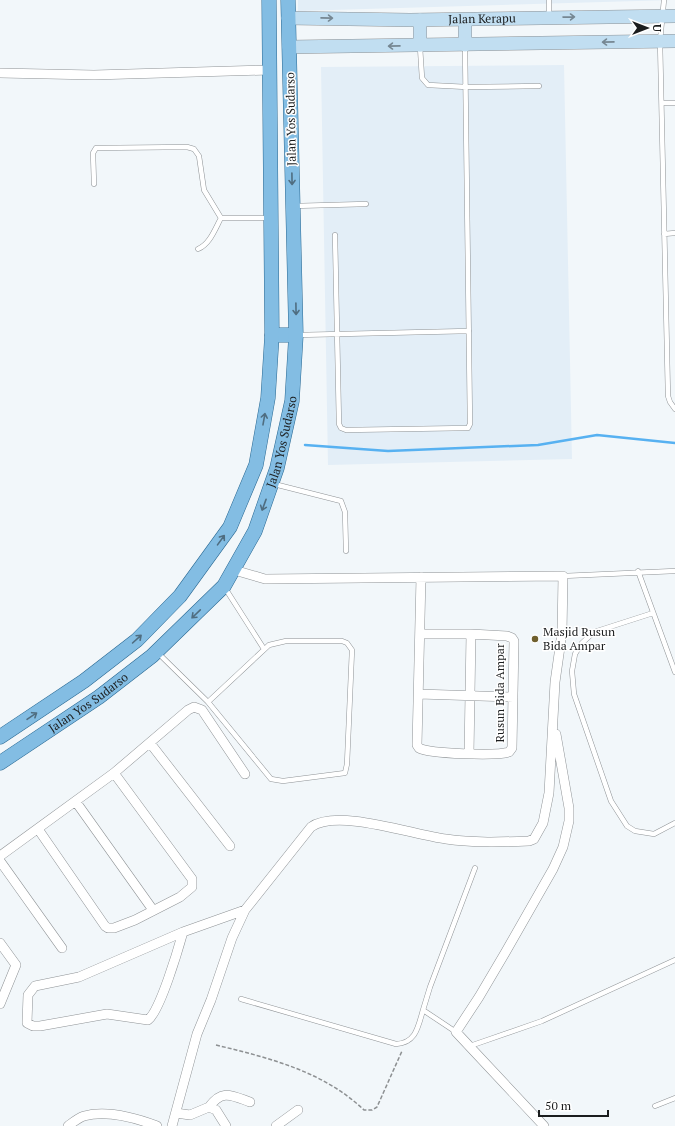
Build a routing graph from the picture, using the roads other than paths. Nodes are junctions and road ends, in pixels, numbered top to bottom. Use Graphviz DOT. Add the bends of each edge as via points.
graph roads {
  1 [pos="269,0"];
  2 [pos="288,0"];
  3 [pos="549,0"];
  4 [pos="664,0"];
  5 [pos="669,16"];
  6 [pos="288,18"];
  7 [pos="549,18"];
  8 [pos="420,20"];
  9 [pos="465,20"];
  10 [pos="660,41"];
  11 [pos="675,41"];
  12 [pos="420,45"];
  13 [pos="465,45"];
  14 [pos="289,47"];
  15 [pos="269,70"];
  16 [pos="0,73"];
  17 [pos="539,86"];
  18 [pos="467,87"];
  19 [pos="662,103"];
  20 [pos="675,103"];
  21 [pos="94,184"];
  22 [pos="366,204"];
  23 [pos="293,206"];
  24 [pos="220,218"];
  25 [pos="271,218"];
  26 [pos="664,234"];
  27 [pos="675,234"];
  28 [pos="335,235"];
  29 [pos="198,250"];
  30 [pos="469,332"];
  31 [pos="272,335"];
  32 [pos="296,335"];
  33 [pos="338,335"];
  34 [pos="675,409"];
  35 [pos="251,477"];
  36 [pos="272,483"];
  37 [pos="346,551"];
  38 [pos="234,570"];
  39 [pos="638,571"];
  40 [pos="675,571"];
  41 [pos="563,576"];
  42 [pos="421,577"];
  43 [pos="224,586"];
  44 [pos="654,613"];
  45 [pos="421,634"];
  46 [pos="471,634"];
  47 [pos="264,649"];
  48 [pos="156,652"];
  49 [pos="675,672"];
  50 [pos="419,694"];
  51 [pos="470,695"];
  52 [pos="513,697"];
  53 [pos="208,702"];
  54 [pos="553,715"];
  55 [pos="0,737"];
  56 [pos="150,743"];
  57 [pos="469,754"];
  58 [pos="0,763"];
  59 [pos="114,773"];
  60 [pos="245,774"];
  61 [pos="76,802"];
  62 [pos="675,823"];
  63 [pos="38,829"];
  64 [pos="230,846"];
  65 [pos="0,856"];
  66 [pos="0,861"];
  67 [pos="475,868"];
  68 [pos="153,910"];
  69 [pos="245,910"];
  70 [pos="183,932"];
  71 [pos="0,943"];
  72 [pos="62,948"];
  73 [pos="675,960"];
  74 [pos="242,999"];
  75 [pos="0,1004"];
  76 [pos="423,1010"];
  77 [pos="456,1032"];
  78 [pos="469,1047"];
  79 [pos="675,1098"];
  80 [pos="250,1102"];
  81 [pos="656,1106"];
  82 [pos="209,1108"];
  83 [pos="298,1110"];
  84 [pos="176,1113"];
  85 [pos="68,1126"];
  86 [pos="157,1126"];
  87 [pos="172,1126"];
  88 [pos="226,1126"];
  89 [pos="276,1126"];
  90 [pos="544,1126"];
  1 -- 15 [label="main road, Jalan Yos Sudarso"];
  2 -- 6 [label="main road, Jalan Yos Sudarso"];
  3 -- 7 [label="lane"];
  4 -- 5 [label="lane"];
  7 -- 5 [label="street, Jalan Kerapu, one-way"];
  5 -- 10 [label="lane"];
  6 -- 8 [label="street, Jalan Kerapu, one-way"];
  6 -- 14 [label="main road, Jalan Yos Sudarso"];
  7 -- 9 [label="street, Jalan Kerapu"];
  8 -- 9 [label="street, Jalan Kerapu"];
  8 -- 12 [label="street"];
  9 -- 13 [label="street"];
  10 -- 11 [label="street"];
  10 -- 13 [label="street, one-way"];
  10 -- 19 [label="lane"];
  12 -- 13 [label="street"];
  12 -- 14 [label="street, one-way"];
  12 -- 18 [label="lane" via="422,78 426,84"];
  13 -- 18 [label="lane"];
  14 -- 23 [label="main road, Jalan Yos Sudarso, one-way"];
  15 -- 16 [label="street" via="94,75"];
  15 -- 25 [label="main road, Jalan Yos Sudarso"];
  17 -- 18 [label="lane"];
  18 -- 30 [label="lane"];
  19 -- 20 [label="lane"];
  19 -- 26 [label="lane"];
  21 -- 24 [label="lane" via="93,153 96,148 188,147 194,149 198,156 202,183"];
  22 -- 23 [label="lane"];
  23 -- 32 [label="main road, Jalan Yos Sudarso, one-way"];
  24 -- 25 [label="lane"];
  24 -- 29 [label="lane" via="209,240"];
  25 -- 31 [label="main road, Jalan Yos Sudarso"];
  26 -- 27 [label="lane"];
  26 -- 34 [label="lane" via="668,396"];
  28 -- 33 [label="lane"];
  30 -- 33 [label="lane"];
  30 -- 33 [label="lane" via="470,424 465,429 341,428"];
  31 -- 32 [label="main road"];
  35 -- 31 [label="main road, Jalan Yos Sudarso, one-way" via="256,465 268,398"];
  32 -- 33 [label="lane"];
  32 -- 36 [label="main road, Jalan Yos Sudarso" via="292,401"];
  35 -- 36 [label="main road"];
  55 -- 35 [label="main road, Jalan Yos Sudarso, one-way" via="84,681 137,640 180,596 230,527"];
  36 -- 37 [label="lane" via="341,500 345,512"];
  36 -- 38 [label="main road, Jalan Yos Sudarso, one-way" via="255,531"];
  38 -- 42 [label="street" via="265,579"];
  38 -- 43 [label="main road, Jalan Yos Sudarso"];
  39 -- 40 [label="lane"];
  39 -- 41 [label="lane"];
  39 -- 44 [label="lane"];
  41 -- 42 [label="street"];
  41 -- 54 [label="street" via="562,633"];
  42 -- 45 [label="street, Rusun Bida Ampar"];
  43 -- 47 [label="lane"];
  43 -- 48 [label="main road, Jalan Yos Sudarso, one-way"];
  44 -- 49 [label="lane"];
  44 -- 62 [label="lane" via="594,632 582,643 575,654 572,671 574,694 612,801 627,826 635,831 654,834"];
  45 -- 46 [label="street, Rusun Bida Ampar"];
  45 -- 50 [label="street, Rusun Bida Ampar"];
  46 -- 51 [label="street"];
  46 -- 52 [label="street, Rusun Bida Ampar" via="512,638 514,641"];
  47 -- 53 [label="lane"];
  47 -- 53 [label="lane" via="274,643 286,641 342,642 350,646 352,650 345,773 283,781 271,779"];
  48 -- 53 [label="lane"];
  48 -- 58 [label="main road, Jalan Yos Sudarso" via="99,697"];
  50 -- 51 [label="street"];
  50 -- 57 [label="street, Rusun Bida Ampar" via="418,748"];
  51 -- 52 [label="street"];
  51 -- 57 [label="street"];
  52 -- 57 [label="street, Rusun Bida Ampar" via="511,751"];
  54 -- 69 [label="street" via="548,799 543,824 534,839 520,842 465,841 356,822 318,822 311,827"];
  54 -- 77 [label="street" via="569,808 563,847 505,953"];
  56 -- 59 [label="street"];
  56 -- 60 [label="street" via="188,710 198,708 202,710"];
  56 -- 64 [label="street"];
  59 -- 61 [label="street"];
  59 -- 68 [label="street" via="192,879 192,886 180,897"];
  61 -- 63 [label="street"];
  61 -- 68 [label="street"];
  63 -- 65 [label="street"];
  63 -- 68 [label="street" via="105,926 110,929 125,924"];
  66 -- 72 [label="street"];
  67 -- 76 [label="lane"];
  69 -- 70 [label="street"];
  69 -- 84 [label="street" via="232,938 197,1034"];
  70 -- 70 [label="street" via="166,986 148,1020 107,1014 40,1026 27,1023 28,995 35,986 79,977"];
  71 -- 75 [label="street" via="16,965"];
  73 -- 78 [label="lane" via="542,1021"];
  74 -- 76 [label="lane" via="396,1044 405,1044 413,1038"];
  76 -- 77 [label="lane"];
  77 -- 78 [label="street"];
  78 -- 90 [label="street"];
  79 -- 81 [label="lane"];
  80 -- 82 [label="street" via="221,1095"];
  82 -- 84 [label="street" via="190,1115"];
  82 -- 88 [label="street" via="216,1110"];
  83 -- 89 [label="street"];
  84 -- 87 [label="street"];
  85 -- 86 [label="street" via="83,1116 103,1115 140,1119"];
}
